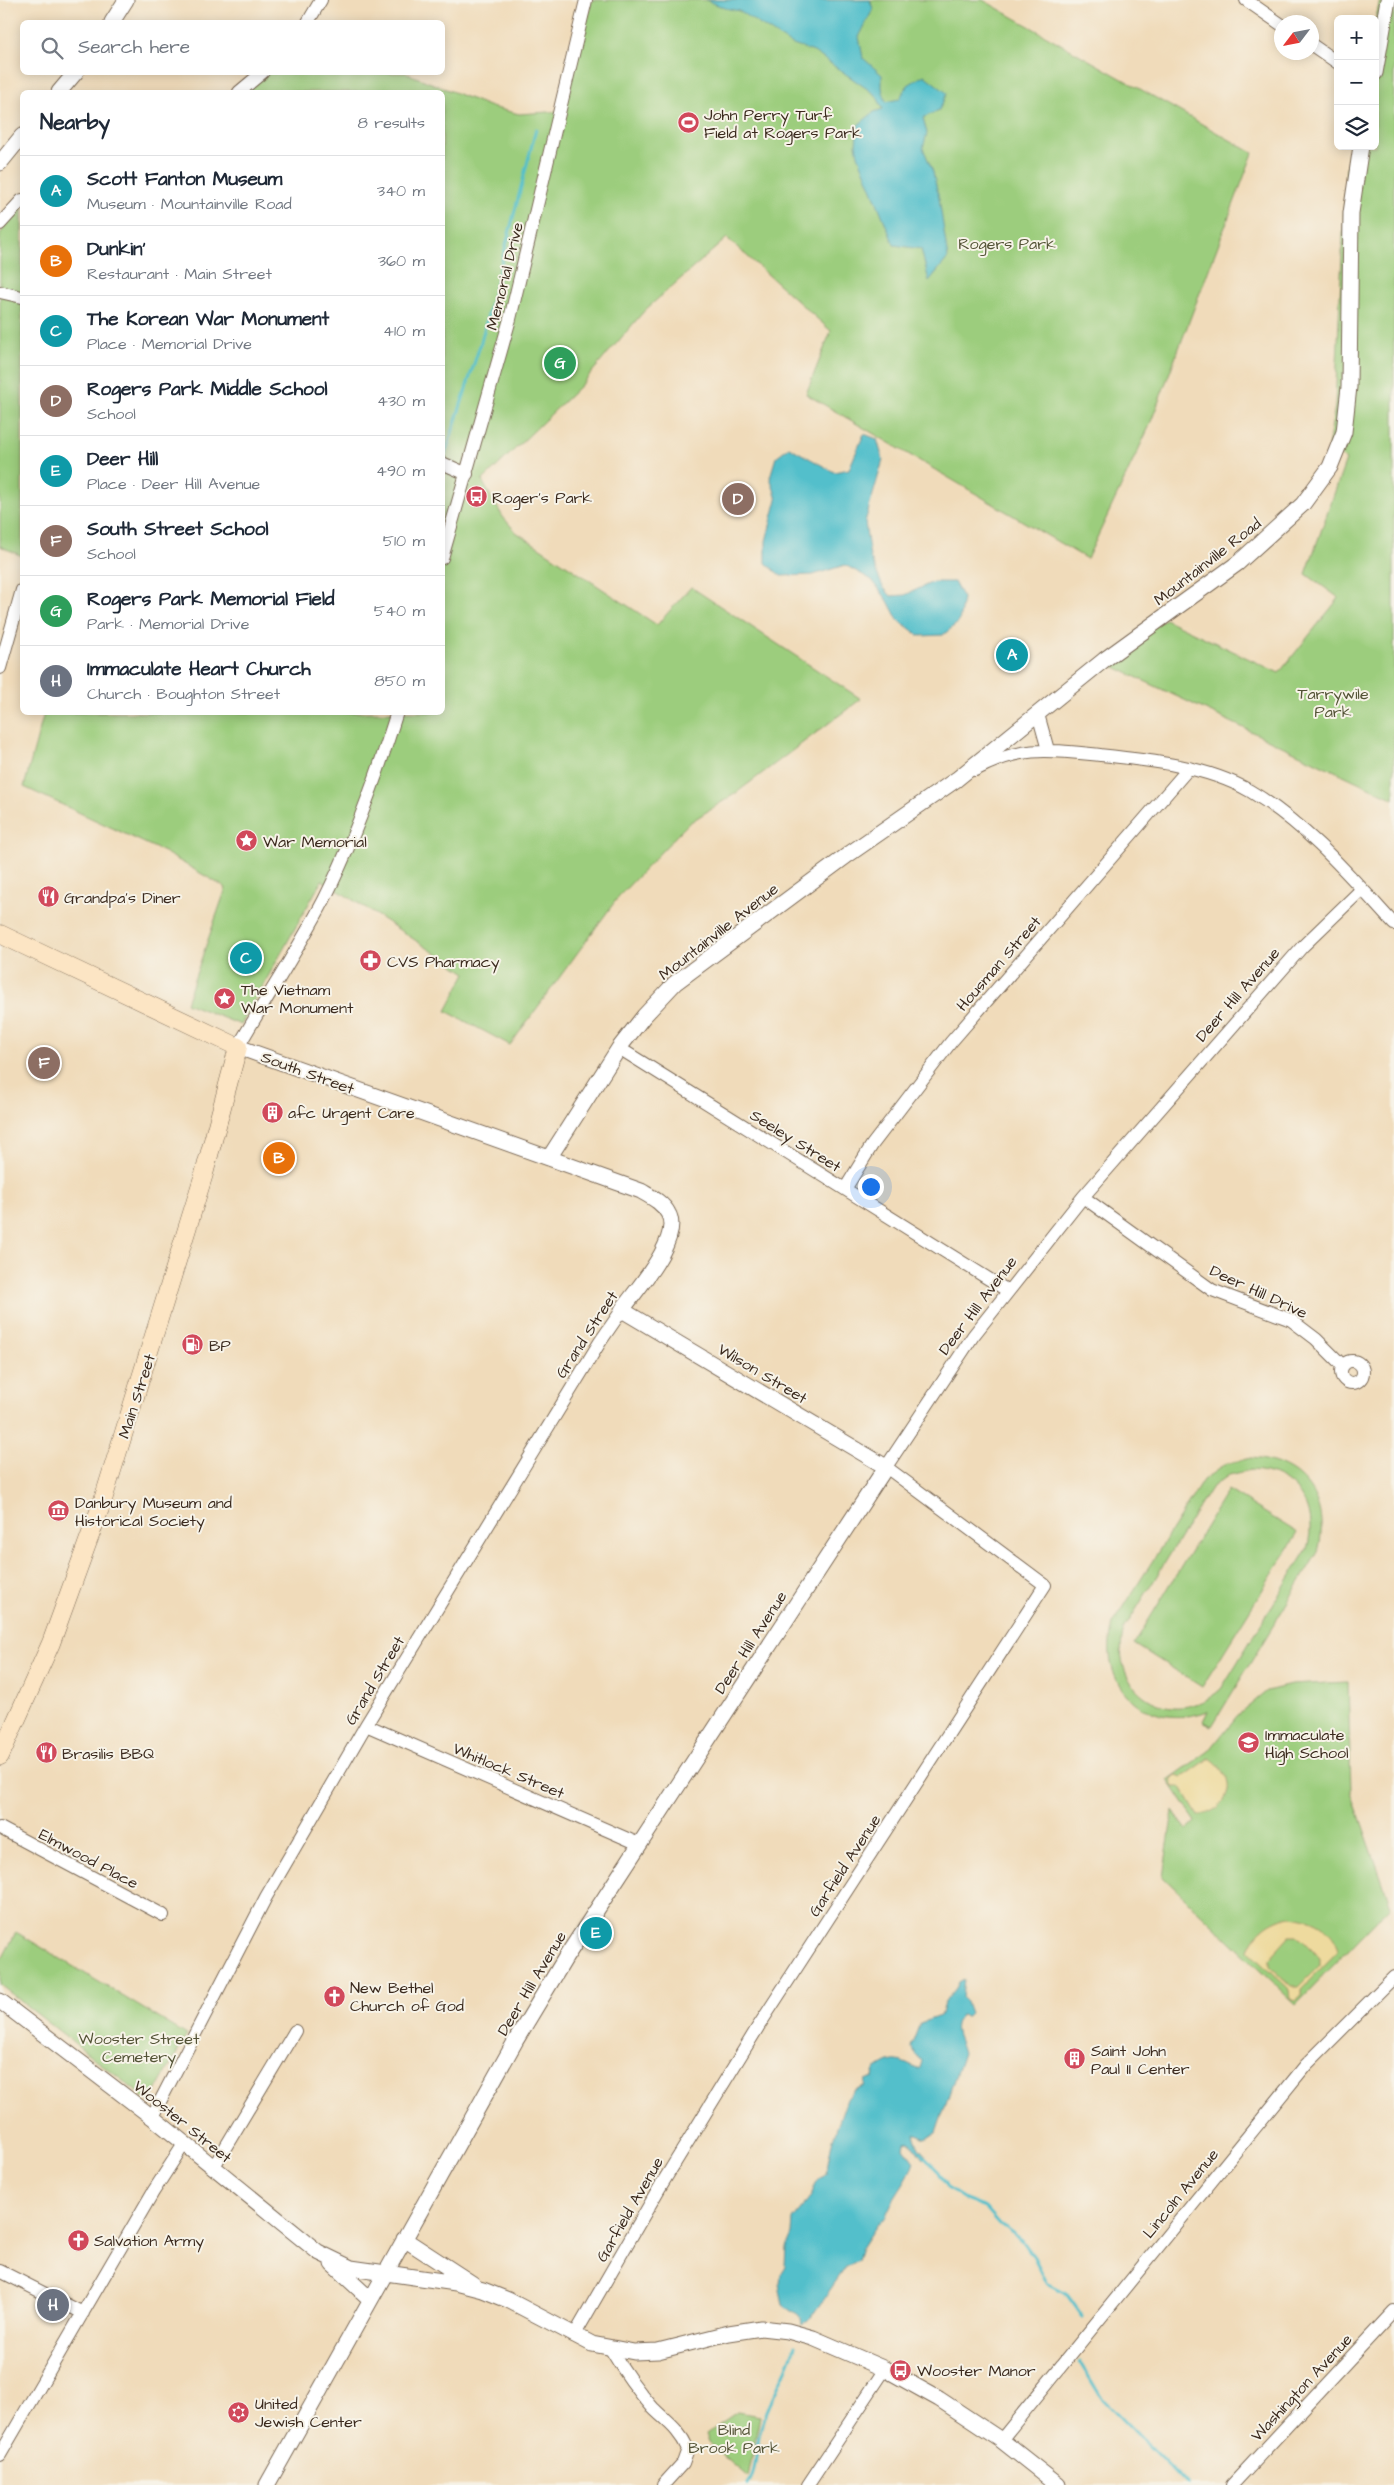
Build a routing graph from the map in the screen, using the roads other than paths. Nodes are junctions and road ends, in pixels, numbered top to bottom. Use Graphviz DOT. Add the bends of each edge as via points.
graph roads {
  1 [pos="126,0"];
  2 [pos="320,0"];
  3 [pos="586,0"];
  4 [pos="1246,0"];
  5 [pos="1388,0"];
  6 [pos="1274,19"];
  7 [pos="113,20"];
  8 [pos="309,20"];
  9 [pos="1319,50"];
  10 [pos="1377,60"];
  11 [pos="1334,61"];
  12 [pos="73,75"];
  13 [pos="259,75"];
  14 [pos="61,90"];
  15 [pos="241,90"];
  16 [pos="20,138"];
  17 [pos="1360,150"];
  18 [pos="0,163"];
  19 [pos="20,202"];
  20 [pos="0,224"];
  21 [pos="0,292"];
  22 [pos="20,297"];
  23 [pos="445,464"];
  24 [pos="467,474"];
  25 [pos="445,548"];
  26 [pos="20,597"];
  27 [pos="0,668"];
  28 [pos="1038,714"];
  29 [pos="396,715"];
  30 [pos="1048,750"];
  31 [pos="1189,768"];
  32 [pos="957,779"];
  33 [pos="1362,889"];
  34 [pos="1394,924"];
  35 [pos="0,934"];
  36 [pos="238,1047"];
  37 [pos="619,1048"];
  38 [pos="549,1158"];
  39 [pos="845,1189"];
  40 [pos="1083,1196"];
  41 [pos="647,1274"];
  42 [pos="1008,1291"];
  43 [pos="622,1310"];
  44 [pos="1343,1366"];
  45 [pos="886,1467"];
  46 [pos="366,1725"];
  47 [pos="4,1740"];
  48 [pos="0,1756"];
  49 [pos="0,1828"];
  50 [pos="639,1844"];
  51 [pos="163,1916"];
  52 [pos="1394,1977"];
  53 [pos="0,2001"];
  54 [pos="295,2031"];
  55 [pos="152,2116"];
  56 [pos="184,2144"];
  57 [pos="213,2168"];
  58 [pos="404,2238"];
  59 [pos="318,2252"];
  60 [pos="0,2271"];
  61 [pos="386,2273"];
  62 [pos="483,2290"];
  63 [pos="370,2299"];
  64 [pos="1394,2311"];
  65 [pos="83,2313"];
  66 [pos="574,2336"];
  67 [pos="610,2348"];
  68 [pos="885,2369"];
  69 [pos="1001,2440"];
  70 [pos="0,2456"];
  71 [pos="268,2485"];
  72 [pos="663,2485"];
  73 [pos="808,2485"];
  74 [pos="1058,2485"];
  75 [pos="1232,2485"];
  1 -- 7 [label="street"];
  2 -- 8 [label="street"];
  3 -- 24 [label="street, Memorial Drive" via="510,319"];
  4 -- 6 [label="street"];
  5 -- 10 [label="street"];
  9 -- 11 [label="street"];
  12 -- 14 [label="street"];
  13 -- 15 [label="street"];
  16 -- 18 [label="street"];
  17 -- 28 [label="street, Mountainville Road" via="1350,213 1349,387 1344,432 1330,467 1303,504 1238,563 1104,660"];
  19 -- 20 [label="street"];
  21 -- 22 [label="street"];
  23 -- 24 [label="street"];
  24 -- 25 [label="street, Memorial Drive"];
  26 -- 27 [label="street"];
  28 -- 30 [label="street"];
  28 -- 32 [label="street, Mountainville Road"];
  29 -- 36 [label="street" via="376,779 324,900"];
  30 -- 31 [label="street" via="1140,759"];
  30 -- 32 [label="street" via="1010,754"];
  31 -- 33 [label="street" via="1249,791 1279,811"];
  31 -- 39 [label="street, Housman Street" via="951,1042 872,1145"];
  32 -- 37 [label="street, Mountainville Avenue" via="701,962 676,983"];
  33 -- 34 [label="street"];
  33 -- 40 [label="street, Deer Hill Avenue" via="1302,947"];
  35 -- 36 [label="main road, South Street"];
  36 -- 38 [label="street, South Street"];
  36 -- 47 [label="main road, Main Street" via="204,1174 102,1503 51,1643"];
  37 -- 38 [label="street, Mountainville Avenue"];
  37 -- 39 [label="street, Seeley Street"];
  38 -- 41 [label="street, South Street" via="641,1191 664,1208 669,1214 672,1230 664,1250"];
  39 -- 42 [label="street, Seeley Street"];
  40 -- 42 [label="street, Deer Hill Avenue"];
  40 -- 44 [label="street, Deer Hill Drive" via="1212,1290 1291,1320"];
  41 -- 43 [label="street, Grand Street"];
  42 -- 45 [label="street, Deer Hill Avenue" via="971,1338"];
  43 -- 45 [label="street, Wilson Street"];
  43 -- 46 [label="street, Grand Street"];
  45 -- 50 [label="street, Deer Hill Avenue"];
  45 -- 66 [label="street, Garfield Avenue" via="1045,1585 753,2036"];
  46 -- 50 [label="street, Whitlock Street"];
  46 -- 55 [label="street, Grand Street" via="266,1897"];
  47 -- 48 [label="main road, Main Street"];
  49 -- 51 [label="street, Elmwood Place"];
  50 -- 58 [label="street, Deer Hill Avenue" via="516,2040"];
  52 -- 69 [label="street, Lincoln Avenue" via="1306,2065"];
  53 -- 55 [label="street, Wooster Street"];
  54 -- 57 [label="street"];
  55 -- 56 [label="street, Wooster Street"];
  56 -- 57 [label="street, Wooster Street"];
  56 -- 65 [label="street"];
  57 -- 59 [label="street, Wooster Street"];
  58 -- 61 [label="street, Deer Hill Avenue"];
  58 -- 62 [label="street"];
  59 -- 61 [label="street, Wooster Street" via="351,2268"];
  59 -- 63 [label="street, Wooster Street"];
  60 -- 65 [label="street"];
  61 -- 62 [label="street, Wooster Street"];
  61 -- 63 [label="street, Deer Hill Avenue"];
  62 -- 66 [label="street"];
  63 -- 71 [label="street, Deer Hill Avenue"];
  64 -- 75 [label="street, Washington Avenue"];
  65 -- 70 [label="street"];
  66 -- 67 [label="street"];
  67 -- 68 [label="street" via="658,2351 761,2328 814,2338"];
  67 -- 72 [label="street" via="630,2381 682,2434 688,2449 683,2463"];
  68 -- 69 [label="street" via="939,2399"];
  68 -- 73 [label="street"];
  69 -- 74 [label="street"];
}
